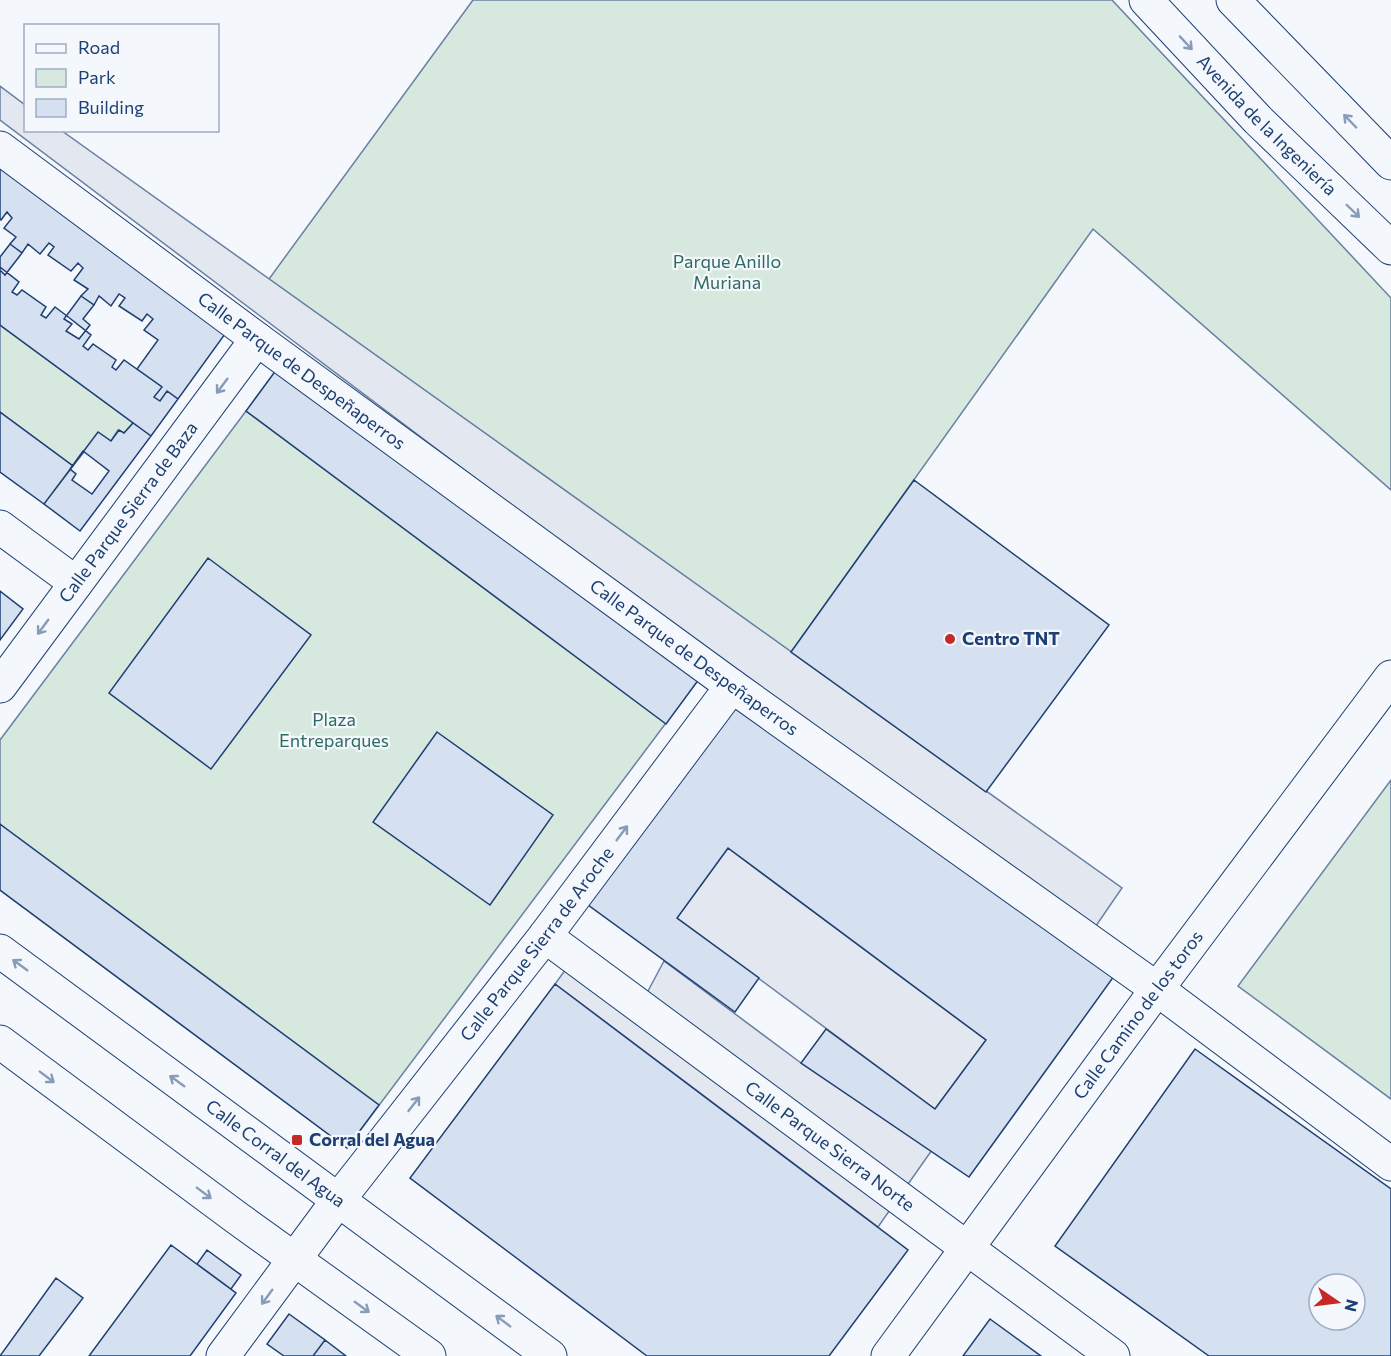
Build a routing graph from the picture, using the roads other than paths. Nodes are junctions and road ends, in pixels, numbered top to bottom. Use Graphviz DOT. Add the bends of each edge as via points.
graph roads {
  1 [pos="1146,0"];
  2 [pos="1233,0"];
  3 [pos="0,148"];
  4 [pos="1391,163"];
  5 [pos="1391,248"];
  6 [pos="257,339"];
  7 [pos="0,527"];
  8 [pos="76,583"];
  9 [pos="1391,677"];
  10 [pos="0,686"];
  11 [pos="732,686"];
  12 [pos="545,936"];
  13 [pos="0,951"];
  14 [pos="1157,989"];
  15 [pos="0,1042"];
  16 [pos="1391,1164"];
  17 [pos="339,1199"];
  18 [pos="968,1249"];
  19 [pos="296,1258"];
  20 [pos="224,1356"];
  21 [pos="429,1356"];
  22 [pos="550,1356"];
  23 [pos="888,1356"];
  24 [pos="1113,1356"];
  1 -- 5 [label="street, Avenida de la Ingeniería, one-way" via="1258,120"];
  4 -- 2 [label="street, one-way"];
  3 -- 6 [label="street, Calle Parque de Despeñaperros"];
  6 -- 8 [label="street, Calle Parque Sierra de Baza, one-way"];
  6 -- 11 [label="street, Calle Parque de Despeñaperros"];
  7 -- 8 [label="street"];
  8 -- 10 [label="street, Calle Parque Sierra de Baza, one-way"];
  9 -- 14 [label="street, Calle Camino de los toros"];
  12 -- 11 [label="street, Calle Parque Sierra de Aroche, one-way"];
  11 -- 14 [label="street, Calle Parque de Despeñaperros"];
  17 -- 12 [label="street, Calle Parque Sierra de Aroche, one-way"];
  12 -- 18 [label="street, Calle Parque Sierra Norte"];
  17 -- 13 [label="street, Calle Corral del Agua, one-way"];
  14 -- 16 [label="street, Calle Parque de Despeñaperros"];
  14 -- 18 [label="street, Calle Camino de los toros"];
  15 -- 19 [label="street, one-way"];
  17 -- 19 [label="street, Calle Parque Sierra de Aroche"];
  22 -- 17 [label="street, Calle Corral del Agua, one-way"];
  18 -- 23 [label="street, Calle Camino de los toros"];
  18 -- 24 [label="street, Calle Parque Sierra Norte"];
  19 -- 20 [label="street, Calle Parque Sierra de Aroche, one-way"];
  19 -- 21 [label="street, one-way"];
}
